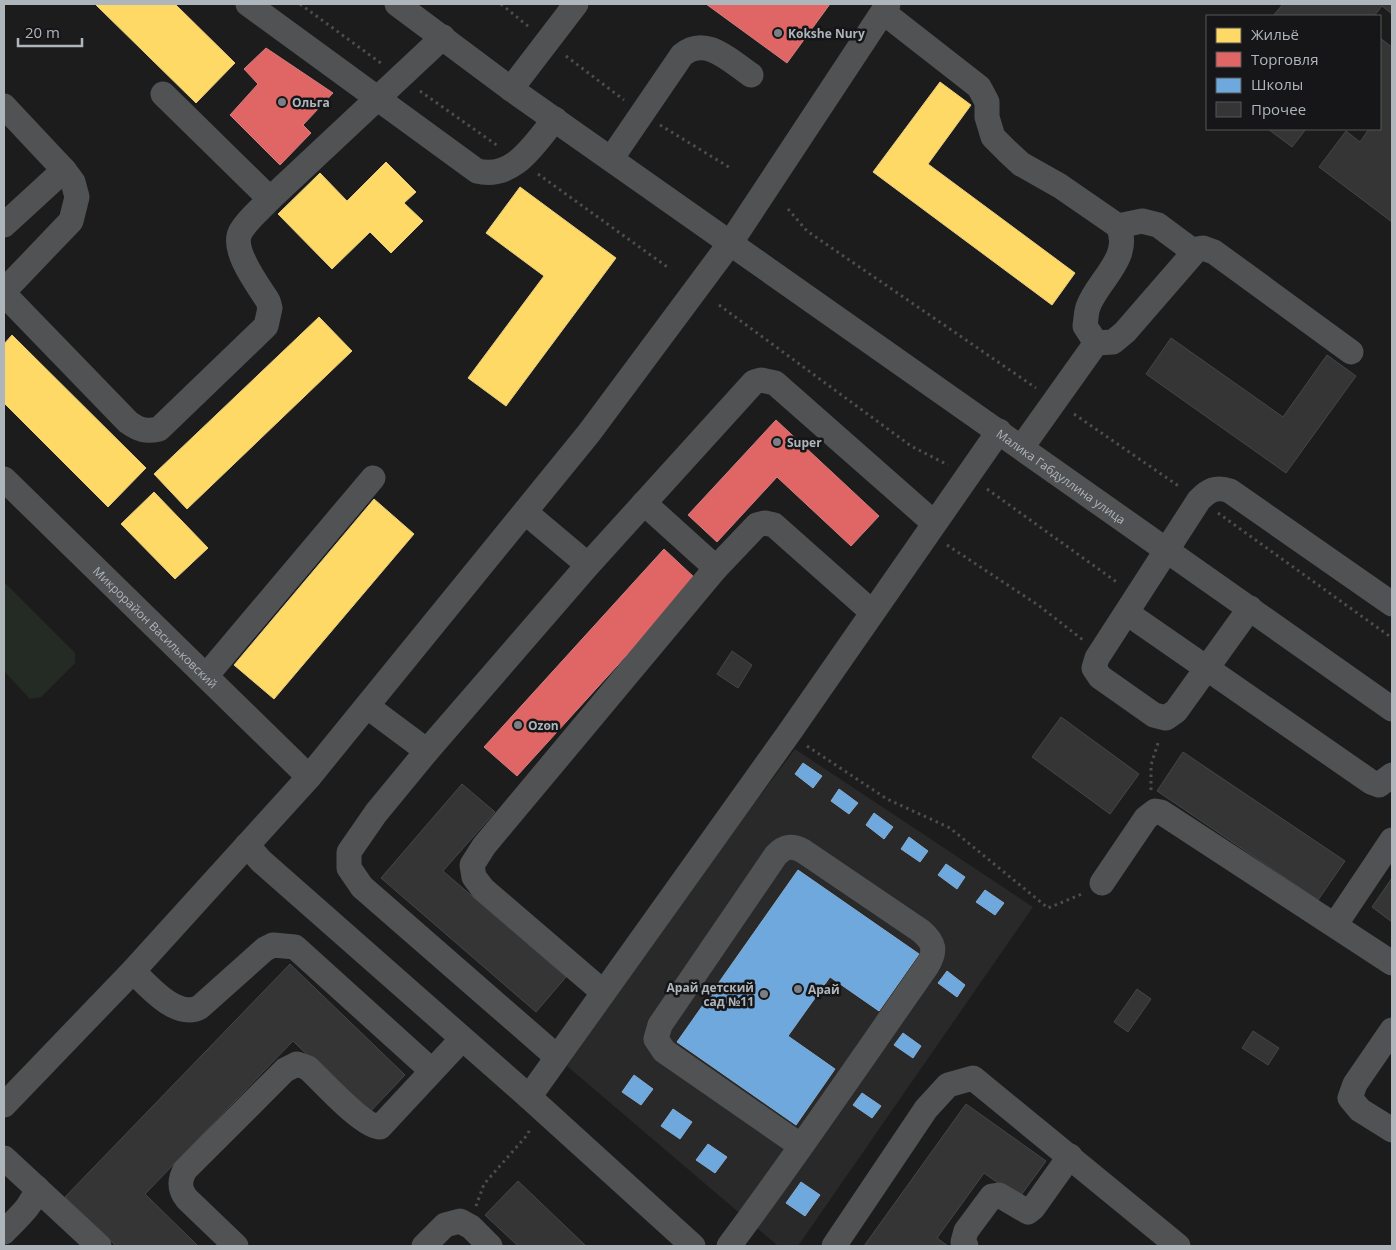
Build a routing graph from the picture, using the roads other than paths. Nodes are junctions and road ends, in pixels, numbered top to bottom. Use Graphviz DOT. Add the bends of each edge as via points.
graph roads {
  1 [pos="248,4"];
  2 [pos="397,4"];
  3 [pos="576,4"];
  4 [pos="885,8"];
  5 [pos="443,37"];
  6 [pos="751,75"];
  7 [pos="511,89"];
  8 [pos="163,94"];
  9 [pos="378,100"];
  10 [pos="4,106"];
  11 [pos="555,119"];
  12 [pos="611,159"];
  13 [pos="64,170"];
  14 [pos="270,199"];
  15 [pos="4,226"];
  16 [pos="1118,226"];
  17 [pos="731,242"];
  18 [pos="1193,251"];
  19 [pos="4,292"];
  20 [pos="1096,343"];
  21 [pos="1351,352"];
  22 [pos="999,431"];
  23 [pos="1022,447"];
  24 [pos="373,478"];
  25 [pos="4,479"];
  26 [pos="644,503"];
  27 [pos="525,512"];
  28 [pos="931,528"];
  29 [pos="1168,551"];
  30 [pos="588,564"];
  31 [pos="716,568"];
  32 [pos="1392,604"];
  33 [pos="1132,605"];
  34 [pos="1250,608"];
  35 [pos="872,612"];
  36 [pos="1207,669"];
  37 [pos="206,676"];
  38 [pos="368,707"];
  39 [pos="1392,709"];
  40 [pos="427,752"];
  41 [pos="1392,775"];
  42 [pos="309,777"];
  43 [pos="1392,840"];
  44 [pos="247,845"];
  45 [pos="1102,883"];
  46 [pos="1335,925"];
  47 [pos="1392,963"];
  48 [pos="132,971"];
  49 [pos="603,992"];
  50 [pos="1392,1030"];
  51 [pos="462,1039"];
  52 [pos="557,1057"];
  53 [pos="431,1070"];
  54 [pos="534,1102"];
  55 [pos="4,1105"];
  56 [pos="1392,1130"];
  57 [pos="801,1146"];
  58 [pos="1070,1156"];
  59 [pos="4,1158"];
  60 [pos="37,1188"];
  61 [pos="4,1232"];
  62 [pos="99,1246"];
  63 [pos="236,1246"];
  64 [pos="424,1246"];
  65 [pos="490,1246"];
  66 [pos="693,1246"];
  67 [pos="729,1246"];
  68 [pos="834,1246"];
  69 [pos="966,1246"];
  70 [pos="1178,1246"];
  1 -- 9 [label="street"];
  2 -- 5 [label="street, Малика Габдуллина улица"];
  3 -- 7 [label="street"];
  4 -- 16 [label="street" via="979,87 987,102 987,117 993,137 1021,164"];
  4 -- 17 [label="street"];
  5 -- 7 [label="street, Малика Габдуллина улица"];
  5 -- 9 [label="street"];
  6 -- 12 [label="street" via="713,49 697,46 682,54"];
  7 -- 11 [label="street, Малика Габдуллина улица"];
  8 -- 14 [label="street"];
  9 -- 11 [label="street" via="477,171 489,174 501,172 519,160"];
  9 -- 14 [label="street"];
  10 -- 13 [label="street"];
  11 -- 12 [label="street, Малика Габдуллина улица"];
  12 -- 17 [label="street, Малика Габдуллина улица"];
  13 -- 15 [label="street"];
  13 -- 19 [label="street" via="74,182 77,196 71,221"];
  14 -- 19 [label="street" via="241,230 238,244 241,256 268,301 270,308 266,326 158,429 137,429 128,422"];
  16 -- 18 [label="street" via="1142,221 1158,225"];
  16 -- 20 [label="street" via="1122,236 1115,265 1088,306 1085,326"];
  17 -- 22 [label="street, Малика Габдуллина улица"];
  17 -- 27 [label="street" via="589,433"];
  18 -- 20 [label="street" via="1124,332 1113,342"];
  18 -- 21 [label="street" via="1203,248 1214,252"];
  20 -- 23 [label="street"];
  22 -- 23 [label="street, Малика Габдуллина улица"];
  22 -- 28 [label="street"];
  23 -- 29 [label="street, Малика Габдуллина улица"];
  24 -- 37 [label="street"];
  25 -- 37 [label="street, Микрорайон Васильковский"];
  26 -- 28 [label="street" via="748,386 761,380 775,383"];
  26 -- 30 [label="street"];
  26 -- 31 [label="street"];
  27 -- 30 [label="street"];
  27 -- 38 [label="street"];
  28 -- 35 [label="street"];
  29 -- 32 [label="street" via="1200,500 1213,489 1221,488 1230,491"];
  29 -- 33 [label="street"];
  29 -- 34 [label="street, Малика Габдуллина улица"];
  30 -- 40 [label="street"];
  31 -- 35 [label="street" via="757,525 765,522 774,525"];
  31 -- 49 [label="street" via="484,846 472,866 474,877 483,889"];
  33 -- 36 [label="street"];
  33 -- 36 [label="street" via="1097,658 1094,668 1100,677 1154,715 1166,718 1176,711"];
  34 -- 36 [label="street"];
  34 -- 39 [label="street, Малика Габдуллина улица"];
  35 -- 49 [label="street"];
  36 -- 41 [label="street" via="1371,782 1379,785"];
  37 -- 42 [label="street, Микрорайон Васильковский"];
  38 -- 40 [label="street"];
  38 -- 42 [label="street"];
  40 -- 52 [label="street" via="376,812 349,852 349,868 362,887"];
  42 -- 44 [label="street"];
  43 -- 46 [label="street"];
  44 -- 48 [label="street"];
  44 -- 51 [label="street" via="261,861"];
  45 -- 46 [label="street" via="1155,811"];
  46 -- 47 [label="street"];
  48 -- 53 [label="street" via="162,998 181,1009 193,1011 265,949 273,945 295,947"];
  48 -- 55 [label="street"];
  49 -- 52 [label="street"];
  50 -- 56 [label="street" via="1355,1084 1350,1098 1360,1110"];
  51 -- 53 [label="street"];
  51 -- 54 [label="street"];
  52 -- 54 [label="street"];
  53 -- 63 [label="street" via="380,1127 362,1119 308,1068 297,1064 285,1070 181,1177 182,1193"];
  54 -- 66 [label="street"];
  57 -- 57 [label="street" via="927,966 934,947 921,932 803,851 788,847 781,849 765,871 660,1025 656,1039 664,1051"];
  57 -- 67 [label="street"];
  58 -- 68 [label="street" via="973,1078 948,1085 926,1109"];
  58 -- 69 [label="street" via="1028,1212 999,1195 992,1196 966,1231"];
  58 -- 70 [label="street"];
  59 -- 60 [label="street"];
  60 -- 61 [label="street" via="28,1207"];
  60 -- 62 [label="street"];
  64 -- 65 [label="street" via="453,1221 465,1223"];
}
